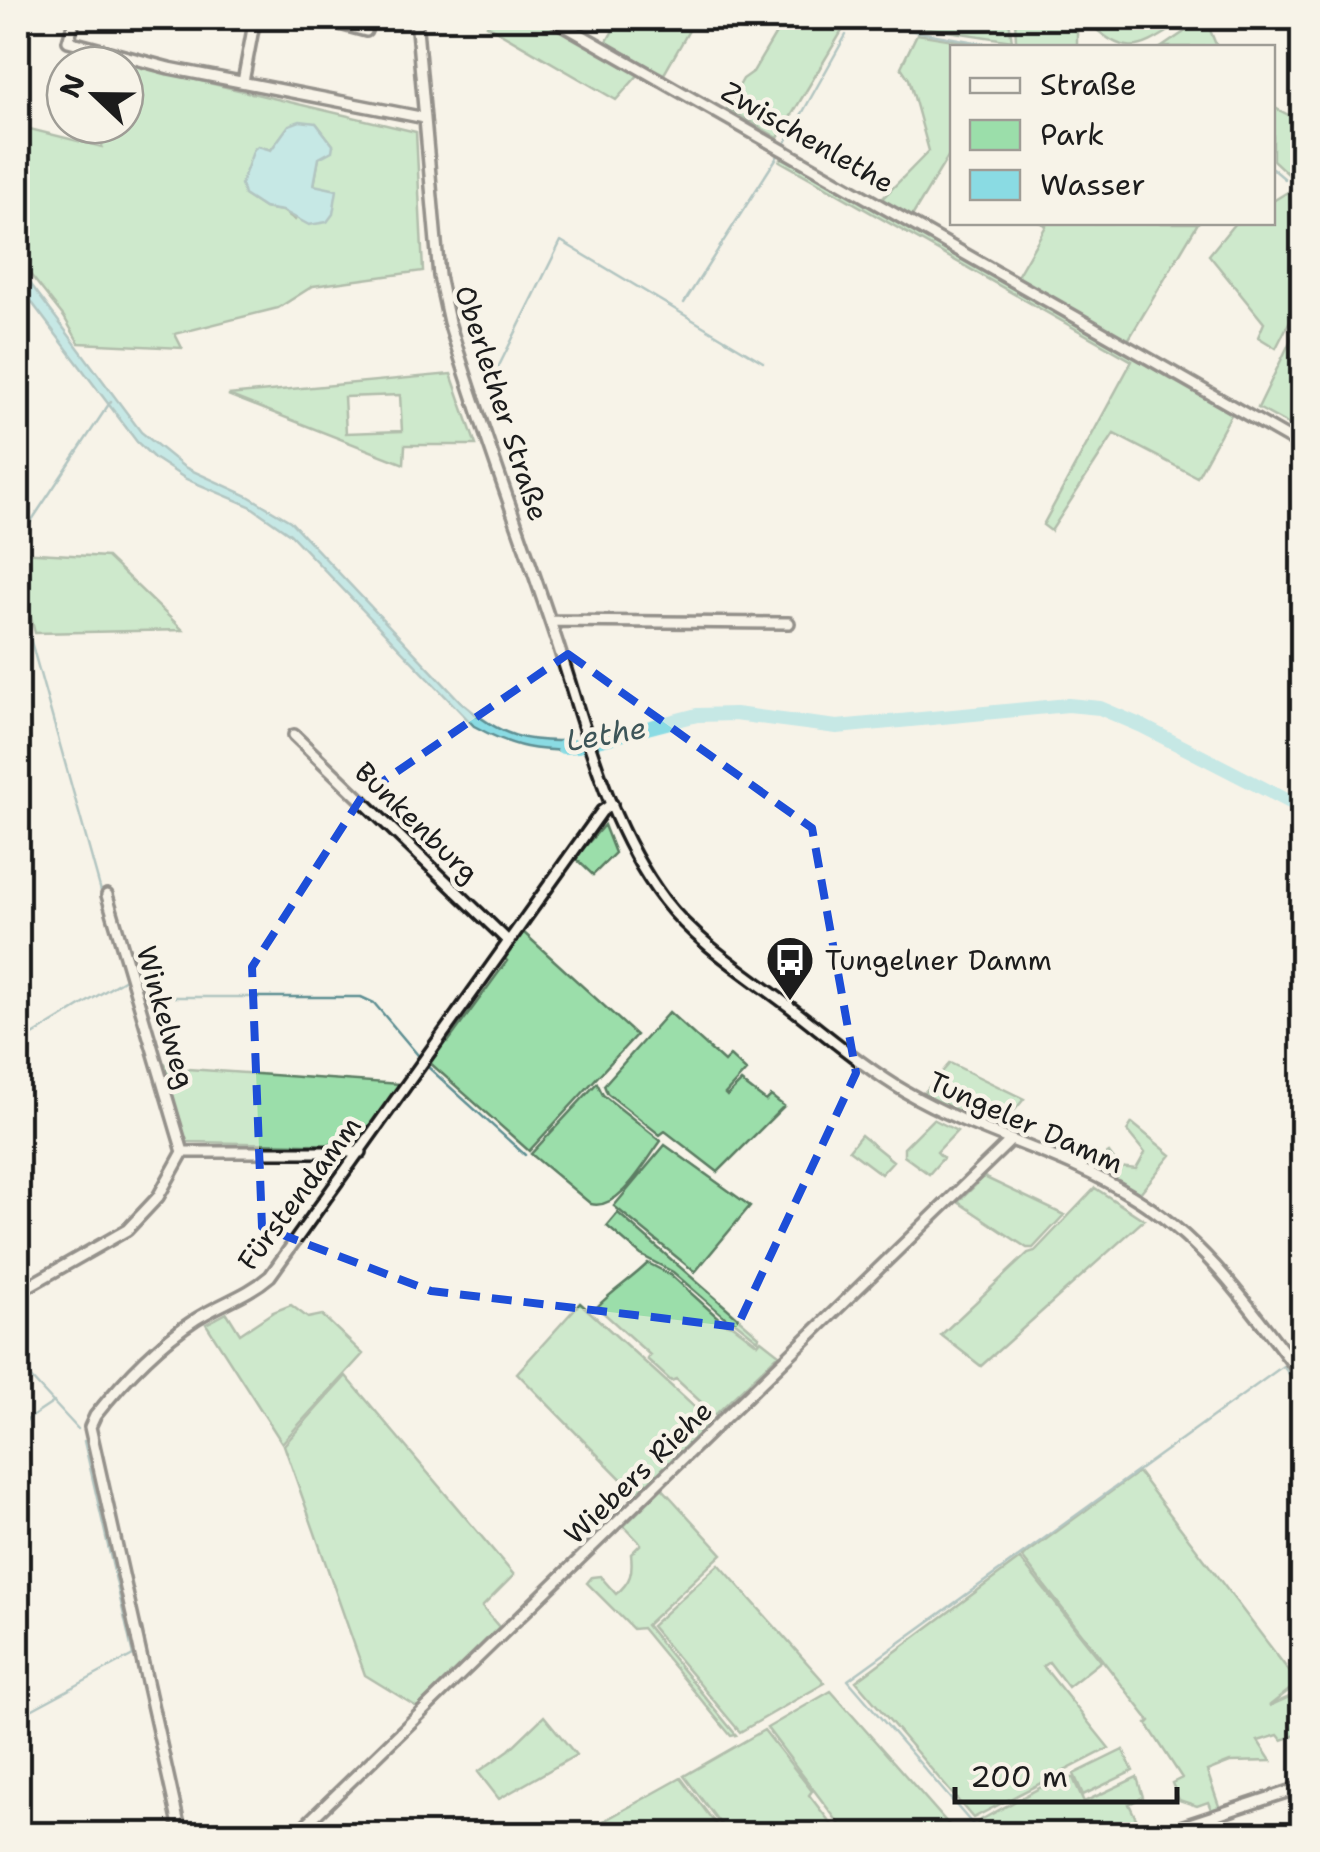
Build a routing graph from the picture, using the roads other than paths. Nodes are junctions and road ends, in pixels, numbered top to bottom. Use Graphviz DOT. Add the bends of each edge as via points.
graph roads {
  1 [pos="75,18"];
  2 [pos="256,18"];
  3 [pos="317,18"];
  4 [pos="416,18"];
  5 [pos="551,18"];
  6 [pos="366,31"];
  7 [pos="243,82"];
  8 [pos="425,118"];
  9 [pos="1302,446"];
  10 [pos="550,621"];
  11 [pos="789,623"];
  12 [pos="586,732"];
  13 [pos="294,735"];
  14 [pos="612,804"];
  15 [pos="107,895"];
  16 [pos="508,941"];
  17 [pos="1010,1141"];
  18 [pos="183,1152"];
  19 [pos="361,1152"];
  20 [pos="18,1292"];
  21 [pos="1302,1376"];
  22 [pos="1302,1787"];
  23 [pos="181,1834"];
  24 [pos="296,1834"];
  25 [pos="1159,1834"];
  1 -- 7 [label="street" via="68,42"];
  2 -- 7 [label="street"];
  3 -- 6 [label="street"];
  4 -- 8 [label="street, Oberlether Straße"];
  5 -- 9 [label="street, Zwischenlethe"];
  7 -- 8 [label="street"];
  8 -- 10 [label="street, Oberlether Straße" via="449,322"];
  10 -- 11 [label="street"];
  10 -- 12 [label="street, Oberlether Straße"];
  12 -- 14 [label="street, Tungeler Damm"];
  13 -- 16 [label="street, Bunkenburg"];
  14 -- 16 [label="street, Fürstendamm"];
  14 -- 17 [label="street, Tungeler Damm" via="650,880 708,944 904,1091"];
  15 -- 18 [label="street, Winkelweg"];
  16 -- 19 [label="street, Fürstendamm"];
  17 -- 21 [label="street, Tungeler Damm" via="1116,1186 1177,1229 1226,1277"];
  17 -- 24 [label="street, Wiebers Riehe"];
  18 -- 19 [label="street"];
  18 -- 20 [label="street" via="158,1197 128,1230"];
  19 -- 23 [label="street, Fürstendamm" via="270,1276 165,1344 104,1404 90,1427"];
  22 -- 25 [label="street"];
}
